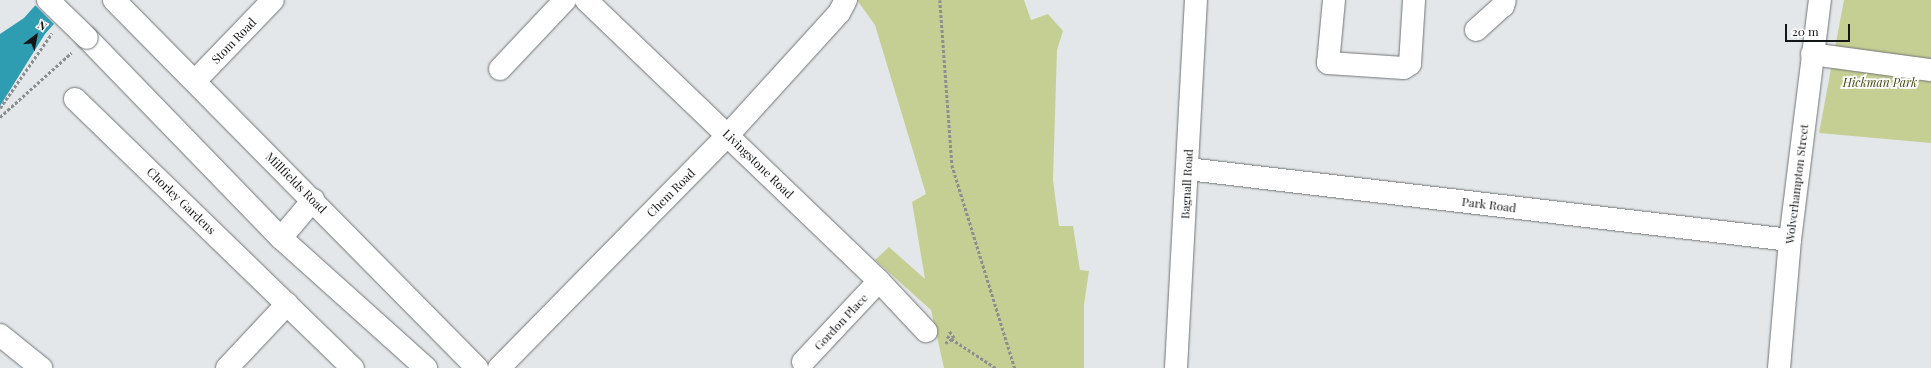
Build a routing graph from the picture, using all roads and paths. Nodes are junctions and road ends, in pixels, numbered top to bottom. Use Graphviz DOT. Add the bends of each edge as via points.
graph roads {
  1 [pos="48,0"];
  2 [pos="114,0"];
  3 [pos="273,0"];
  4 [pos="565,0"];
  5 [pos="586,0"];
  6 [pos="940,0"];
  7 [pos="1196,0"];
  8 [pos="1334,0"];
  9 [pos="1414,0"];
  10 [pos="1505,0"];
  11 [pos="1820,0"];
  12 [pos="842,6"];
  13 [pos="58,27"];
  14 [pos="1476,30"];
  15 [pos="87,38"];
  16 [pos="1812,54"];
  17 [pos="500,69"];
  18 [pos="1931,70"];
  19 [pos="195,81"];
  20 [pos="75,99"];
  21 [pos="0,108"];
  22 [pos="0,117"];
  23 [pos="728,135"];
  24 [pos="1188,169"];
  25 [pos="312,200"];
  26 [pos="281,238"];
  27 [pos="1790,240"];
  28 [pos="879,281"];
  29 [pos="287,304"];
  30 [pos="926,331"];
  31 [pos="0,335"];
  32 [pos="954,338"];
  33 [pos="803,362"];
  34 [pos="41,368"];
  35 [pos="227,368"];
  36 [pos="353,368"];
  37 [pos="426,368"];
  38 [pos="476,368"];
  39 [pos="499,368"];
  40 [pos="996,368"];
  41 [pos="1015,368"];
  42 [pos="1176,368"];
  43 [pos="1779,368"];
  1 -- 15 [label="street, bridge"];
  2 -- 19 [label="street, Millfields Road"];
  3 -- 19 [label="street, Stom Road"];
  4 -- 17 [label="street"];
  5 -- 23 [label="street, Livingstone Road"];
  6 -- 41 [label="path" via="952,165"];
  7 -- 24 [label="street, Bagnall Road"];
  8 -- 9 [label="street" via="1328,63 1404,68 1410,64"];
  10 -- 14 [label="street" via="1503,6"];
  11 -- 16 [label="street, Wolverhampton Street"];
  12 -- 23 [label="street, Chem Road"];
  13 -- 21 [label="path"];
  15 -- 22 [label="path"];
  15 -- 26 [label="street"];
  16 -- 18 [label="street"];
  16 -- 27 [label="street, Wolverhampton Street"];
  19 -- 25 [label="street, Millfields Road"];
  20 -- 29 [label="street, Chorley Gardens"];
  23 -- 28 [label="street, Livingstone Road"];
  23 -- 39 [label="street, Chem Road"];
  24 -- 27 [label="street, Park Road"];
  24 -- 42 [label="street, Bagnall Road"];
  25 -- 26 [label="street"];
  25 -- 38 [label="street, Millfields Road"];
  26 -- 37 [label="street"];
  27 -- 43 [label="street, Wolverhampton Street"];
  28 -- 30 [label="street, Livingstone Road"];
  28 -- 33 [label="street, Gordon Place"];
  29 -- 35 [label="street"];
  29 -- 36 [label="street, Chorley Gardens"];
  31 -- 34 [label="street"];
  32 -- 40 [label="path"];
}
